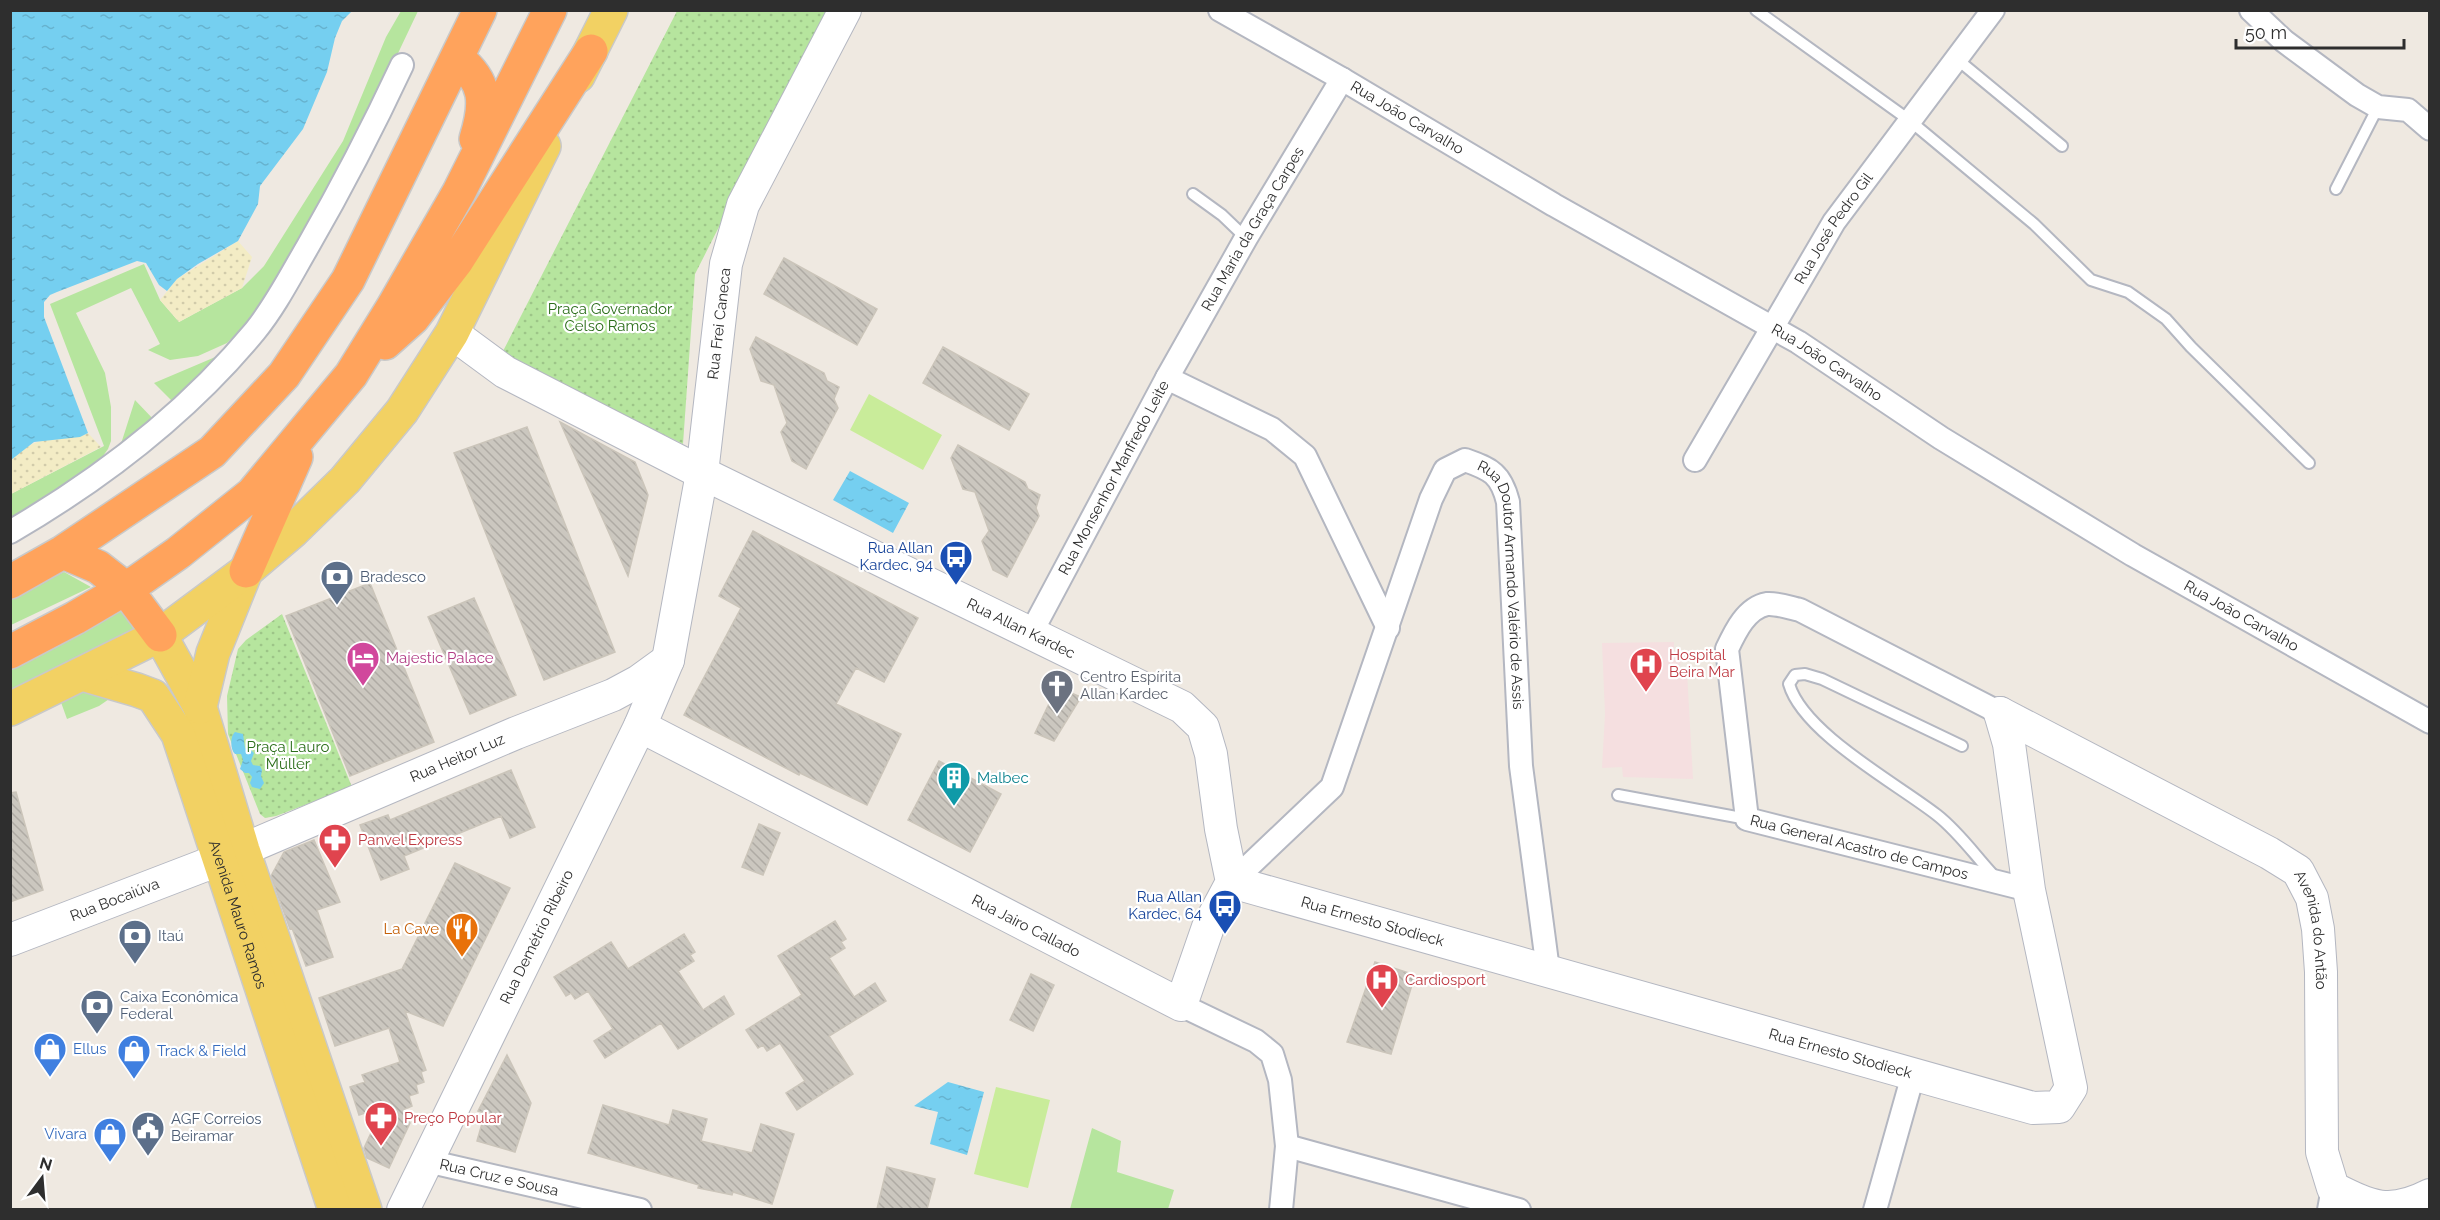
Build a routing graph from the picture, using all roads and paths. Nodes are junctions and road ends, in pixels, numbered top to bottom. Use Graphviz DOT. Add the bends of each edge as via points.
graph roads {
  1 [pos="480,10"];
  2 [pos="550,10"];
  3 [pos="611,10"];
  4 [pos="845,10"];
  5 [pos="1220,10"];
  6 [pos="1756,10"];
  7 [pos="1994,10"];
  8 [pos="2251,10"];
  9 [pos="591,51"];
  10 [pos="457,58"];
  11 [pos="1958,60"];
  12 [pos="402,65"];
  13 [pos="1342,80"];
  14 [pos="2378,107"];
  15 [pos="1909,120"];
  16 [pos="2430,129"];
  17 [pos="2062,146"];
  18 [pos="2336,189"];
  19 [pos="459,192"];
  20 [pos="1193,194"];
  21 [pos="1246,238"];
  22 [pos="1774,328"];
  23 [pos="452,333"];
  24 [pos="351,375"];
  25 [pos="1167,378"];
  26 [pos="309,425"];
  27 [pos="1695,460"];
  28 [pos="2310,463"];
  29 [pos="702,473"];
  30 [pos="10,532"];
  31 [pos="63,552"];
  32 [pos="246,571"];
  33 [pos="10,582"];
  34 [pos="125,588"];
  35 [pos="1388,628"];
  36 [pos="1031,633"];
  37 [pos="160,635"];
  38 [pos="10,652"];
  39 [pos="668,660"];
  40 [pos="81,674"];
  41 [pos="200,707"];
  42 [pos="10,709"];
  43 [pos="2000,713"];
  44 [pos="2430,722"];
  45 [pos="640,726"];
  46 [pos="1962,746"];
  47 [pos="1617,795"];
  48 [pos="1747,819"];
  49 [pos="232,854"];
  50 [pos="1232,882"];
  51 [pos="2015,887"];
  52 [pos="10,940"];
  53 [pos="1548,970"];
  54 [pos="1181,1005"];
  55 [pos="1913,1075"];
  56 [pos="1287,1146"];
  57 [pos="427,1161"];
  58 [pos="2430,1196"];
  59 [pos="2331,1198"];
  60 [pos="335,1209"];
  61 [pos="365,1209"];
  62 [pos="403,1209"];
  63 [pos="640,1209"];
  64 [pos="1281,1209"];
  65 [pos="1519,1209"];
  66 [pos="1875,1209"];
  1 -- 10 [label="highway"];
  2 -- 19 [label="highway"];
  3 -- 9 [label="main road"];
  4 -- 29 [label="street, Rua Frei Caneca" via="743,205 726,264"];
  5 -- 13 [label="street, Rua João Carvalho"];
  6 -- 15 [label="lane"];
  7 -- 11 [label="street, Rua José Pedro Gil"];
  8 -- 14 [label="street" via="2284,40"];
  9 -- 23 [label="main road"];
  9 -- 24 [label="highway" via="456,262 412,318"];
  10 -- 19 [label="highway" via="481,85 482,117"];
  10 -- 31 [label="highway" via="348,280 284,375 212,452"];
  11 -- 15 [label="street, Rua José Pedro Gil"];
  11 -- 17 [label="lane"];
  12 -- 30 [label="street" via="328,214 255,330 163,425"];
  13 -- 21 [label="street, Rua Maria da Graça Carpes"];
  13 -- 22 [label="street, Rua João Carvalho"];
  14 -- 16 [label="street" via="2408,110"];
  14 -- 18 [label="lane"];
  15 -- 22 [label="street, Rua José Pedro Gil" via="1834,222"];
  15 -- 28 [label="lane" via="2034,224 2091,280 2128,292 2166,319"];
  19 -- 24 [label="highway"];
  20 -- 21 [label="lane"];
  21 -- 25 [label="street, Rua Maria da Graça Carpes"];
  22 -- 27 [label="street, Rua José Pedro Gil"];
  22 -- 44 [label="street, Rua João Carvalho" via="1941,438 2133,555"];
  23 -- 29 [label="street" via="505,372"];
  23 -- 32 [label="main road" via="402,411 345,480"];
  24 -- 26 [label="highway"];
  25 -- 35 [label="street, Rua Monsenhor Manfredo Leite" via="1272,429 1305,456"];
  25 -- 36 [label="street, Rua Monsenhor Manfredo Leite"];
  26 -- 32 [label="highway"];
  26 -- 34 [label="highway" via="252,494 178,553"];
  29 -- 36 [label="street, Rua Allan Kardec"];
  29 -- 39 [label="street, Rua Frei Caneca"];
  31 -- 33 [label="highway"];
  31 -- 34 [label="highway" via="98,567"];
  32 -- 37 [label="main road"];
  32 -- 41 [label="main road" via="213,653"];
  34 -- 37 [label="highway"];
  34 -- 38 [label="highway"];
  35 -- 50 [label="street, Rua Doutor Armando Valério de Assis" via="1332,787"];
  35 -- 53 [label="street, Rua Doutor Armando Valério de Assis" via="1431,499 1445,470 1465,460 1486,468 1503,484 1508,502 1521,766"];
  36 -- 50 [label="street, Rua Allan Kardec" via="1182,707 1203,727"];
  37 -- 40 [label="main road"];
  37 -- 41 [label="main road, Avenida Mauro Ramos"];
  39 -- 45 [label="street, Rua Demétrio Ribeiro"];
  39 -- 49 [label="street, Rua Heitor Luz" via="613,695"];
  40 -- 42 [label="main road"];
  40 -- 49 [label="main road, Avenida Mauro Ramos" via="153,696 178,734"];
  41 -- 49 [label="main road, Avenida Mauro Ramos"];
  43 -- 48 [label="street, Rua General Acastro de Campos" via="1815,616 1767,604 1749,614 1727,649"];
  43 -- 51 [label="street, Rua Ernesto Stodieck" via="2008,744"];
  43 -- 59 [label="street, Avenida do Antão" via="2298,871 2312,898 2318,929 2322,1152"];
  45 -- 54 [label="street, Rua Jairo Callado"];
  45 -- 57 [label="street, Rua Demétrio Ribeiro"];
  46 -- 51 [label="lane" via="1822,679 1795,675 1788,684 1792,697 1813,722 1938,816"];
  47 -- 48 [label="lane"];
  48 -- 51 [label="street, Rua General Acastro de Campos"];
  49 -- 52 [label="street, Rua Bocaiúva"];
  49 -- 60 [label="main road, Avenida Mauro Ramos"];
  49 -- 61 [label="main road, Avenida Mauro Ramos"];
  50 -- 53 [label="street, Rua Ernesto Stodieck"];
  50 -- 54 [label="street" via="1208,927"];
  51 -- 55 [label="street, Rua Ernesto Stodieck" via="2071,1088 2066,1100 2059,1107 2033,1108"];
  53 -- 55 [label="street, Rua Ernesto Stodieck"];
  54 -- 56 [label="street, Rua Jairo Callado" via="1256,1041 1272,1054 1280,1080"];
  55 -- 66 [label="street"];
  56 -- 64 [label="street, Rua Jairo Callado"];
  56 -- 65 [label="street"];
  57 -- 62 [label="street, Rua Demétrio Ribeiro"];
  57 -- 63 [label="street, Rua Cruz e Sousa"];
  58 -- 59 [label="street, Avenida do Antão" via="2406,1207"];
}
